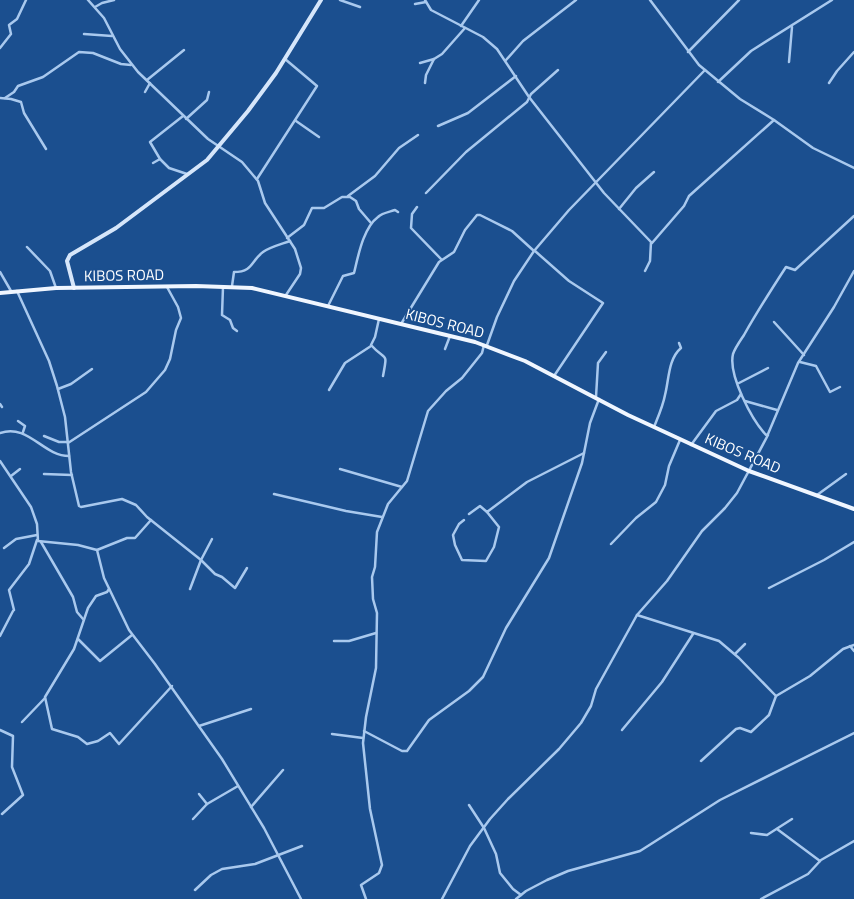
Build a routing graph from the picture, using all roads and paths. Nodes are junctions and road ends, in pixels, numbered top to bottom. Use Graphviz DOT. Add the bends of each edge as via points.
graph roads {
  1 [pos="26,0"];
  2 [pos="89,0"];
  3 [pos="114,0"];
  4 [pos="321,0"];
  5 [pos="340,0"];
  6 [pos="479,0"];
  7 [pos="576,0"];
  8 [pos="650,0"];
  9 [pos="739,0"];
  10 [pos="832,0"];
  11 [pos="426,1"];
  12 [pos="415,4"];
  13 [pos="95,7"];
  14 [pos="360,7"];
  15 [pos="461,26"];
  16 [pos="792,26"];
  17 [pos="465,28"];
  18 [pos="84,34"];
  19 [pos="112,36"];
  20 [pos="0,48"];
  21 [pos="184,50"];
  22 [pos="688,52"];
  23 [pos="854,52"];
  24 [pos="285,58"];
  25 [pos="434,59"];
  26 [pos="506,60"];
  27 [pos="789,62"];
  28 [pos="420,63"];
  29 [pos="132,65"];
  30 [pos="558,70"];
  31 [pos="705,70"];
  32 [pos="516,76"];
  33 [pos="147,80"];
  34 [pos="718,82"];
  35 [pos="150,83"];
  36 [pos="425,83"];
  37 [pos="829,83"];
  38 [pos="145,92"];
  39 [pos="209,92"];
  40 [pos="0,98"];
  41 [pos="5,98"];
  42 [pos="529,98"];
  43 [pos="183,116"];
  44 [pos="186,119"];
  45 [pos="774,120"];
  46 [pos="296,121"];
  47 [pos="438,126"];
  48 [pos="418,135"];
  49 [pos="320,137"];
  50 [pos="219,147"];
  51 [pos="46,149"];
  52 [pos="160,159"];
  53 [pos="153,163"];
  54 [pos="854,168"];
  55 [pos="654,172"];
  56 [pos="189,175"];
  57 [pos="257,179"];
  58 [pos="596,182"];
  59 [pos="426,193"];
  60 [pos="347,196"];
  61 [pos="417,207"];
  62 [pos="618,210"];
  63 [pos="398,212"];
  64 [pos="854,216"];
  65 [pos="371,223"];
  66 [pos="287,238"];
  67 [pos="290,241"];
  68 [pos="652,244"];
  69 [pos="27,247"];
  70 [pos="534,251"];
  71 [pos="441,259"];
  72 [pos="645,271"];
  73 [pos="854,271"];
  74 [pos="0,272"];
  75 [pos="167,286"];
  76 [pos="222,286"];
  77 [pos="232,286"];
  78 [pos="56,288"];
  79 [pos="74,288"];
  80 [pos="14,291"];
  81 [pos="0,293"];
  82 [pos="286,295"];
  83 [pos="328,306"];
  84 [pos="379,319"];
  85 [pos="774,322"];
  86 [pos="401,324"];
  87 [pos="237,331"];
  88 [pos="450,336"];
  89 [pos="679,343"];
  90 [pos="485,345"];
  91 [pos="371,346"];
  92 [pos="445,349"];
  93 [pos="606,352"];
  94 [pos="804,355"];
  95 [pos="800,362"];
  96 [pos="92,368"];
  97 [pos="768,368"];
  98 [pos="383,376"];
  99 [pos="554,376"];
  100 [pos="739,383"];
  101 [pos="840,387"];
  102 [pos="58,389"];
  103 [pos="329,390"];
  104 [pos="742,394"];
  105 [pos="597,398"];
  106 [pos="745,400"];
  107 [pos="777,410"];
  108 [pos="18,421"];
  109 [pos="654,427"];
  110 [pos="23,432"];
  111 [pos="0,433"];
  112 [pos="768,435"];
  113 [pos="44,436"];
  114 [pos="680,440"];
  115 [pos="68,443"];
  116 [pos="691,445"];
  117 [pos="584,452"];
  118 [pos="69,456"];
  119 [pos="0,461"];
  120 [pos="20,469"];
  121 [pos="340,469"];
  122 [pos="749,471"];
  123 [pos="44,474"];
  124 [pos="846,474"];
  125 [pos="72,475"];
  126 [pos="11,476"];
  127 [pos="402,487"];
  128 [pos="274,494"];
  129 [pos="817,495"];
  130 [pos="854,509"];
  131 [pos="487,512"];
  132 [pos="469,514"];
  133 [pos="382,517"];
  134 [pos="152,520"];
  135 [pos="464,520"];
  136 [pos="37,535"];
  137 [pos="38,539"];
  138 [pos="212,539"];
  139 [pos="41,542"];
  140 [pos="854,542"];
  141 [pos="611,544"];
  142 [pos="4,548"];
  143 [pos="97,550"];
  144 [pos="201,560"];
  145 [pos="247,568"];
  146 [pos="769,588"];
  147 [pos="109,589"];
  148 [pos="190,589"];
  149 [pos="637,615"];
  150 [pos="83,619"];
  151 [pos="376,633"];
  152 [pos="693,634"];
  153 [pos="132,635"];
  154 [pos="0,636"];
  155 [pos="78,639"];
  156 [pos="334,641"];
  157 [pos="745,644"];
  158 [pos="854,645"];
  159 [pos="850,646"];
  160 [pos="854,651"];
  161 [pos="735,654"];
  162 [pos="172,686"];
  163 [pos="776,696"];
  164 [pos="45,698"];
  165 [pos="251,709"];
  166 [pos="22,722"];
  167 [pos="199,726"];
  168 [pos="0,730"];
  169 [pos="622,730"];
  170 [pos="364,731"];
  171 [pos="854,733"];
  172 [pos="332,734"];
  173 [pos="363,738"];
  174 [pos="701,761"];
  175 [pos="283,770"];
  176 [pos="238,786"];
  177 [pos="199,794"];
  178 [pos="207,804"];
  179 [pos="469,805"];
  180 [pos="251,807"];
  181 [pos="2,814"];
  182 [pos="193,819"];
  183 [pos="792,819"];
  184 [pos="484,828"];
  185 [pos="777,829"];
  186 [pos="751,833"];
  187 [pos="854,841"];
  188 [pos="302,846"];
  189 [pos="279,856"];
  190 [pos="820,861"];
  191 [pos="195,890"];
  192 [pos="521,895"];
  193 [pos="301,899"];
  194 [pos="366,899"];
  195 [pos="442,899"];
  196 [pos="516,899"];
  197 [pos="761,899"];
  1 -- 20 [label="street" via="17,19 9,25 12,34"];
  2 -- 13 [label="street"];
  3 -- 13 [label="street"];
  4 -- 24 [label="street"];
  5 -- 14 [label="street"];
  6 -- 15 [label="street"];
  7 -- 26 [label="street" via="523,41"];
  8 -- 22 [label="street"];
  9 -- 22 [label="street"];
  10 -- 16 [label="street"];
  11 -- 12 [label="street"];
  11 -- 15 [label="street" via="431,10"];
  13 -- 19 [label="street" via="104,18"];
  15 -- 17 [label="street"];
  16 -- 27 [label="street"];
  16 -- 34 [label="street" via="752,51"];
  17 -- 25 [label="street" via="448,49"];
  17 -- 26 [label="street" via="491,44"];
  18 -- 19 [label="street"];
  19 -- 29 [label="street"];
  21 -- 33 [label="street"];
  22 -- 31 [label="street"];
  23 -- 37 [label="street"];
  24 -- 46 [label="street" via="317,85"];
  24 -- 50 [label="street"];
  25 -- 28 [label="street"];
  25 -- 36 [label="street"];
  26 -- 32 [label="street"];
  29 -- 33 [label="street"];
  29 -- 41 [label="street" via="121,64 92,52 79,52 43,77 18,86"];
  30 -- 42 [label="street"];
  31 -- 34 [label="street"];
  31 -- 58 [label="street"];
  32 -- 42 [label="street"];
  32 -- 47 [label="street" via="468,113"];
  33 -- 35 [label="street"];
  34 -- 45 [label="street" via="746,104"];
  35 -- 38 [label="street"];
  35 -- 43 [label="street"];
  39 -- 44 [label="street" via="208,100"];
  40 -- 41 [label="street"];
  41 -- 51 [label="street" via="21,102 24,114"];
  42 -- 58 [label="street"];
  42 -- 59 [label="street" via="466,152"];
  43 -- 44 [label="street"];
  43 -- 52 [label="street" via="150,142"];
  44 -- 50 [label="street"];
  45 -- 54 [label="street" via="813,148"];
  45 -- 68 [label="street" via="689,196 684,206"];
  46 -- 49 [label="street"];
  46 -- 57 [label="street"];
  48 -- 60 [label="street" via="400,148 375,176"];
  50 -- 56 [label="street"];
  50 -- 57 [label="street" via="242,162"];
  52 -- 53 [label="street"];
  52 -- 56 [label="street" via="169,168"];
  55 -- 62 [label="street" via="636,188"];
  56 -- 79 [label="street" via="116,228 70,255 67,260"];
  57 -- 66 [label="street" via="265,203"];
  58 -- 62 [label="street"];
  58 -- 70 [label="street"];
  60 -- 65 [label="street" via="356,201 359,209"];
  60 -- 66 [label="street" via="324,208 312,208 304,225"];
  61 -- 71 [label="street" via="412,214 410,228"];
  62 -- 68 [label="street" via="645,234"];
  63 -- 65 [label="street" via="395,210 380,215"];
  64 -- 100 [label="street" via="795,270 786,267 734,352 735,373"];
  65 -- 83 [label="street" via="356,257 354,274 344,275"];
  66 -- 67 [label="street"];
  67 -- 77 [label="street" via="264,252 243,272 234,272"];
  67 -- 82 [label="street" via="298,256 301,271"];
  68 -- 72 [label="street" via="650,261"];
  69 -- 78 [label="street" via="50,271"];
  70 -- 71 [label="street" via="512,231 478,214 464,230 454,252"];
  70 -- 90 [label="street" via="514,281"];
  70 -- 99 [label="street" via="569,281 602,303"];
  71 -- 86 [label="street"];
  73 -- 94 [label="street"];
  74 -- 80 [label="street"];
  75 -- 76 [label="main road, KIBOS ROAD"];
  75 -- 79 [label="main road, KIBOS ROAD"];
  75 -- 115 [label="street" via="181,318 165,370 150,390"];
  76 -- 77 [label="main road, KIBOS ROAD"];
  76 -- 87 [label="street" via="222,315 230,320"];
  77 -- 82 [label="main road, KIBOS ROAD" via="263,289"];
  78 -- 79 [label="main road, KIBOS ROAD"];
  78 -- 80 [label="main road, KIBOS ROAD"];
  80 -- 81 [label="main road, KIBOS ROAD"];
  80 -- 102 [label="street" via="49,361"];
  82 -- 83 [label="main road, KIBOS ROAD"];
  83 -- 84 [label="main road, KIBOS ROAD"];
  84 -- 86 [label="main road, KIBOS ROAD"];
  84 -- 91 [label="street"];
  85 -- 94 [label="street"];
  86 -- 88 [label="main road, KIBOS ROAD"];
  88 -- 90 [label="main road, KIBOS ROAD"];
  88 -- 92 [label="street"];
  89 -- 109 [label="street" via="681,348 672,364 665,397"];
  90 -- 99 [label="main road, KIBOS ROAD"];
  90 -- 127 [label="street" via="482,353 462,378 428,411 410,474"];
  91 -- 98 [label="street" via="386,359"];
  91 -- 103 [label="street" via="345,363"];
  93 -- 105 [label="street" via="598,363"];
  94 -- 95 [label="street"];
  95 -- 101 [label="street" via="816,366 830,392"];
  95 -- 107 [label="street"];
  96 -- 102 [label="street" via="71,384"];
  97 -- 100 [label="street"];
  99 -- 105 [label="main road, KIBOS ROAD"];
  100 -- 104 [label="street"];
  102 -- 115 [label="street"];
  104 -- 106 [label="street"];
  104 -- 116 [label="street" via="737,400 716,410"];
  105 -- 109 [label="main road, KIBOS ROAD"];
  105 -- 117 [label="street"];
  106 -- 107 [label="street"];
  106 -- 112 [label="street" via="764,434"];
  107 -- 112 [label="street"];
  108 -- 110 [label="street" via="25,426"];
  109 -- 114 [label="main road, KIBOS ROAD"];
  110 -- 111 [label="street"];
  110 -- 118 [label="street" via="53,452"];
  112 -- 122 [label="street"];
  113 -- 115 [label="street"];
  114 -- 116 [label="main road, KIBOS ROAD"];
  114 -- 141 [label="street" via="670,462 665,485 656,502"];
  115 -- 118 [label="street"];
  116 -- 122 [label="main road, KIBOS ROAD"];
  117 -- 131 [label="street" via="527,482"];
  117 -- 170 [label="street" via="560,532 549,558 506,628 483,677 428,720 407,751 402,751"];
  118 -- 125 [label="street"];
  119 -- 126 [label="street"];
  120 -- 126 [label="street"];
  121 -- 127 [label="street"];
  122 -- 129 [label="main road, KIBOS ROAD"];
  122 -- 149 [label="street" via="731,501 702,531 667,581"];
  123 -- 125 [label="street"];
  124 -- 129 [label="street"];
  125 -- 134 [label="street" via="80,507 120,498 136,506"];
  126 -- 136 [label="street" via="31,507 36,519"];
  127 -- 133 [label="street" via="388,504"];
  128 -- 133 [label="street"];
  129 -- 130 [label="main road, KIBOS ROAD"];
  131 -- 132 [label="street" via="480,506"];
  131 -- 135 [label="street" via="499,527 494,548 486,562 462,560 459,557 453,535"];
  133 -- 151 [label="street" via="377,532 375,567 372,574 373,599 377,613"];
  134 -- 143 [label="street" via="135,538 126,538"];
  134 -- 144 [label="street"];
  136 -- 137 [label="street"];
  136 -- 142 [label="street" via="16,539"];
  137 -- 139 [label="street"];
  137 -- 154 [label="street" via="29,564 9,590 14,611"];
  138 -- 144 [label="street"];
  139 -- 143 [label="street" via="72,544"];
  139 -- 150 [label="street"];
  140 -- 146 [label="street"];
  143 -- 147 [label="street"];
  144 -- 145 [label="street" via="235,588"];
  144 -- 148 [label="street"];
  147 -- 150 [label="street" via="96,596"];
  147 -- 153 [label="street"];
  149 -- 152 [label="street"];
  149 -- 184 [label="street" via="596,688 590,706 580,723 559,749 508,799"];
  150 -- 155 [label="street"];
  151 -- 156 [label="street" via="349,641"];
  151 -- 170 [label="street" via="376,668"];
  152 -- 161 [label="street" via="717,640"];
  152 -- 169 [label="street" via="662,682"];
  153 -- 155 [label="street" via="100,662"];
  153 -- 162 [label="street"];
  155 -- 164 [label="street"];
  157 -- 161 [label="street"];
  158 -- 159 [label="street"];
  159 -- 160 [label="street"];
  159 -- 163 [label="street" via="792,688"];
  161 -- 163 [label="street"];
  162 -- 164 [label="street" via="119,744 110,733 92,744 86,744 78,737 52,730"];
  162 -- 167 [label="street"];
  163 -- 174 [label="street" via="770,713 760,724 750,732 736,729"];
  164 -- 166 [label="street"];
  165 -- 167 [label="street"];
  167 -- 176 [label="street"];
  168 -- 181 [label="street" via="13,736 12,767 22,795"];
  170 -- 173 [label="street"];
  171 -- 192 [label="street" via="720,800 640,851 553,876"];
  172 -- 173 [label="street"];
  173 -- 194 [label="street" via="366,780 382,866 379,873 361,885"];
  175 -- 180 [label="street"];
  176 -- 178 [label="street"];
  176 -- 180 [label="street"];
  177 -- 178 [label="street"];
  178 -- 182 [label="street"];
  179 -- 184 [label="street"];
  180 -- 189 [label="street"];
  183 -- 185 [label="street"];
  184 -- 192 [label="street" via="496,854 500,873"];
  184 -- 195 [label="street" via="470,846"];
  185 -- 186 [label="street" via="764,836"];
  185 -- 190 [label="street"];
  187 -- 190 [label="street"];
  188 -- 189 [label="street"];
  189 -- 191 [label="street" via="255,864 222,869 211,875"];
  189 -- 193 [label="street"];
  190 -- 197 [label="street" via="808,874"];
  192 -- 196 [label="street"];
}
